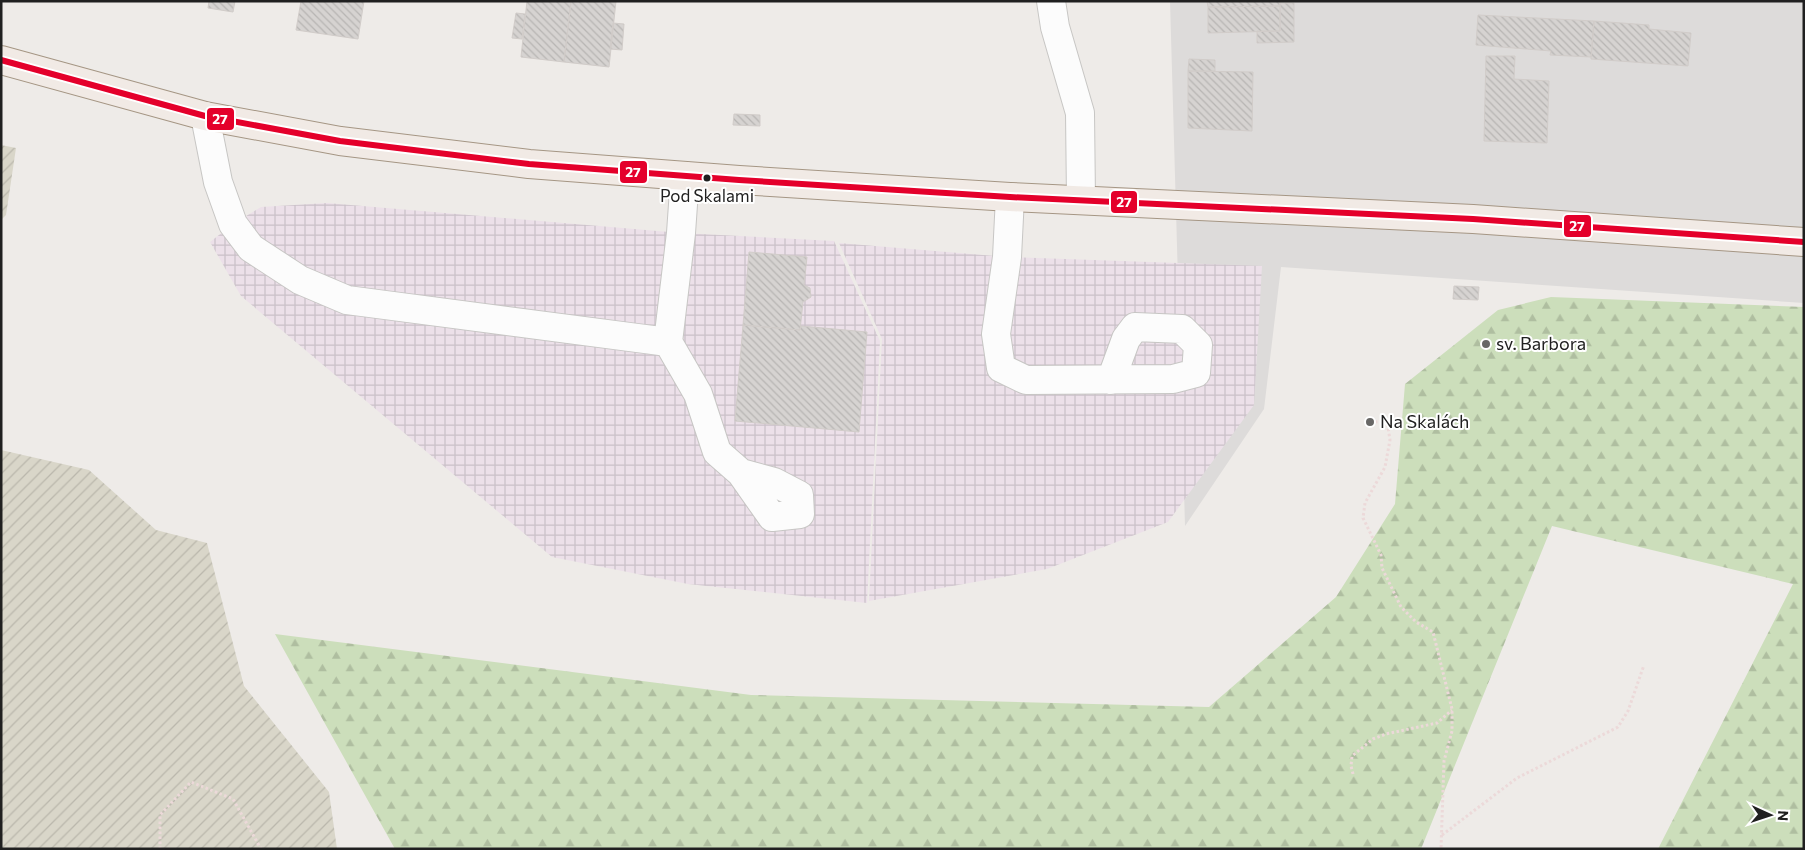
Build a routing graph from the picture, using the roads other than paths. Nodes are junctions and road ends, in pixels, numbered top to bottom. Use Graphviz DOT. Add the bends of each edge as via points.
graph roads {
  1 [pos="1051,1"];
  2 [pos="1,60"];
  3 [pos="205,116"];
  4 [pos="684,176"];
  5 [pos="1010,197"];
  6 [pos="1081,200"];
  7 [pos="1804,242"];
  8 [pos="668,342"];
  9 [pos="1111,380"];
  10 [pos="741,473"];
  1 -- 6 [label="street" via="1055,27 1080,113"];
  2 -- 3 [label="main road"];
  3 -- 4 [label="main road" via="359,143 529,164"];
  3 -- 8 [label="street" via="218,182 233,224 251,248 300,280 347,300"];
  4 -- 5 [label="main road"];
  4 -- 8 [label="street"];
  5 -- 6 [label="main road"];
  5 -- 9 [label="street" via="1007,257 996,334 1001,368 1026,380"];
  6 -- 7 [label="main road" via="1473,218"];
  8 -- 10 [label="street" via="698,394 717,452"];
}
